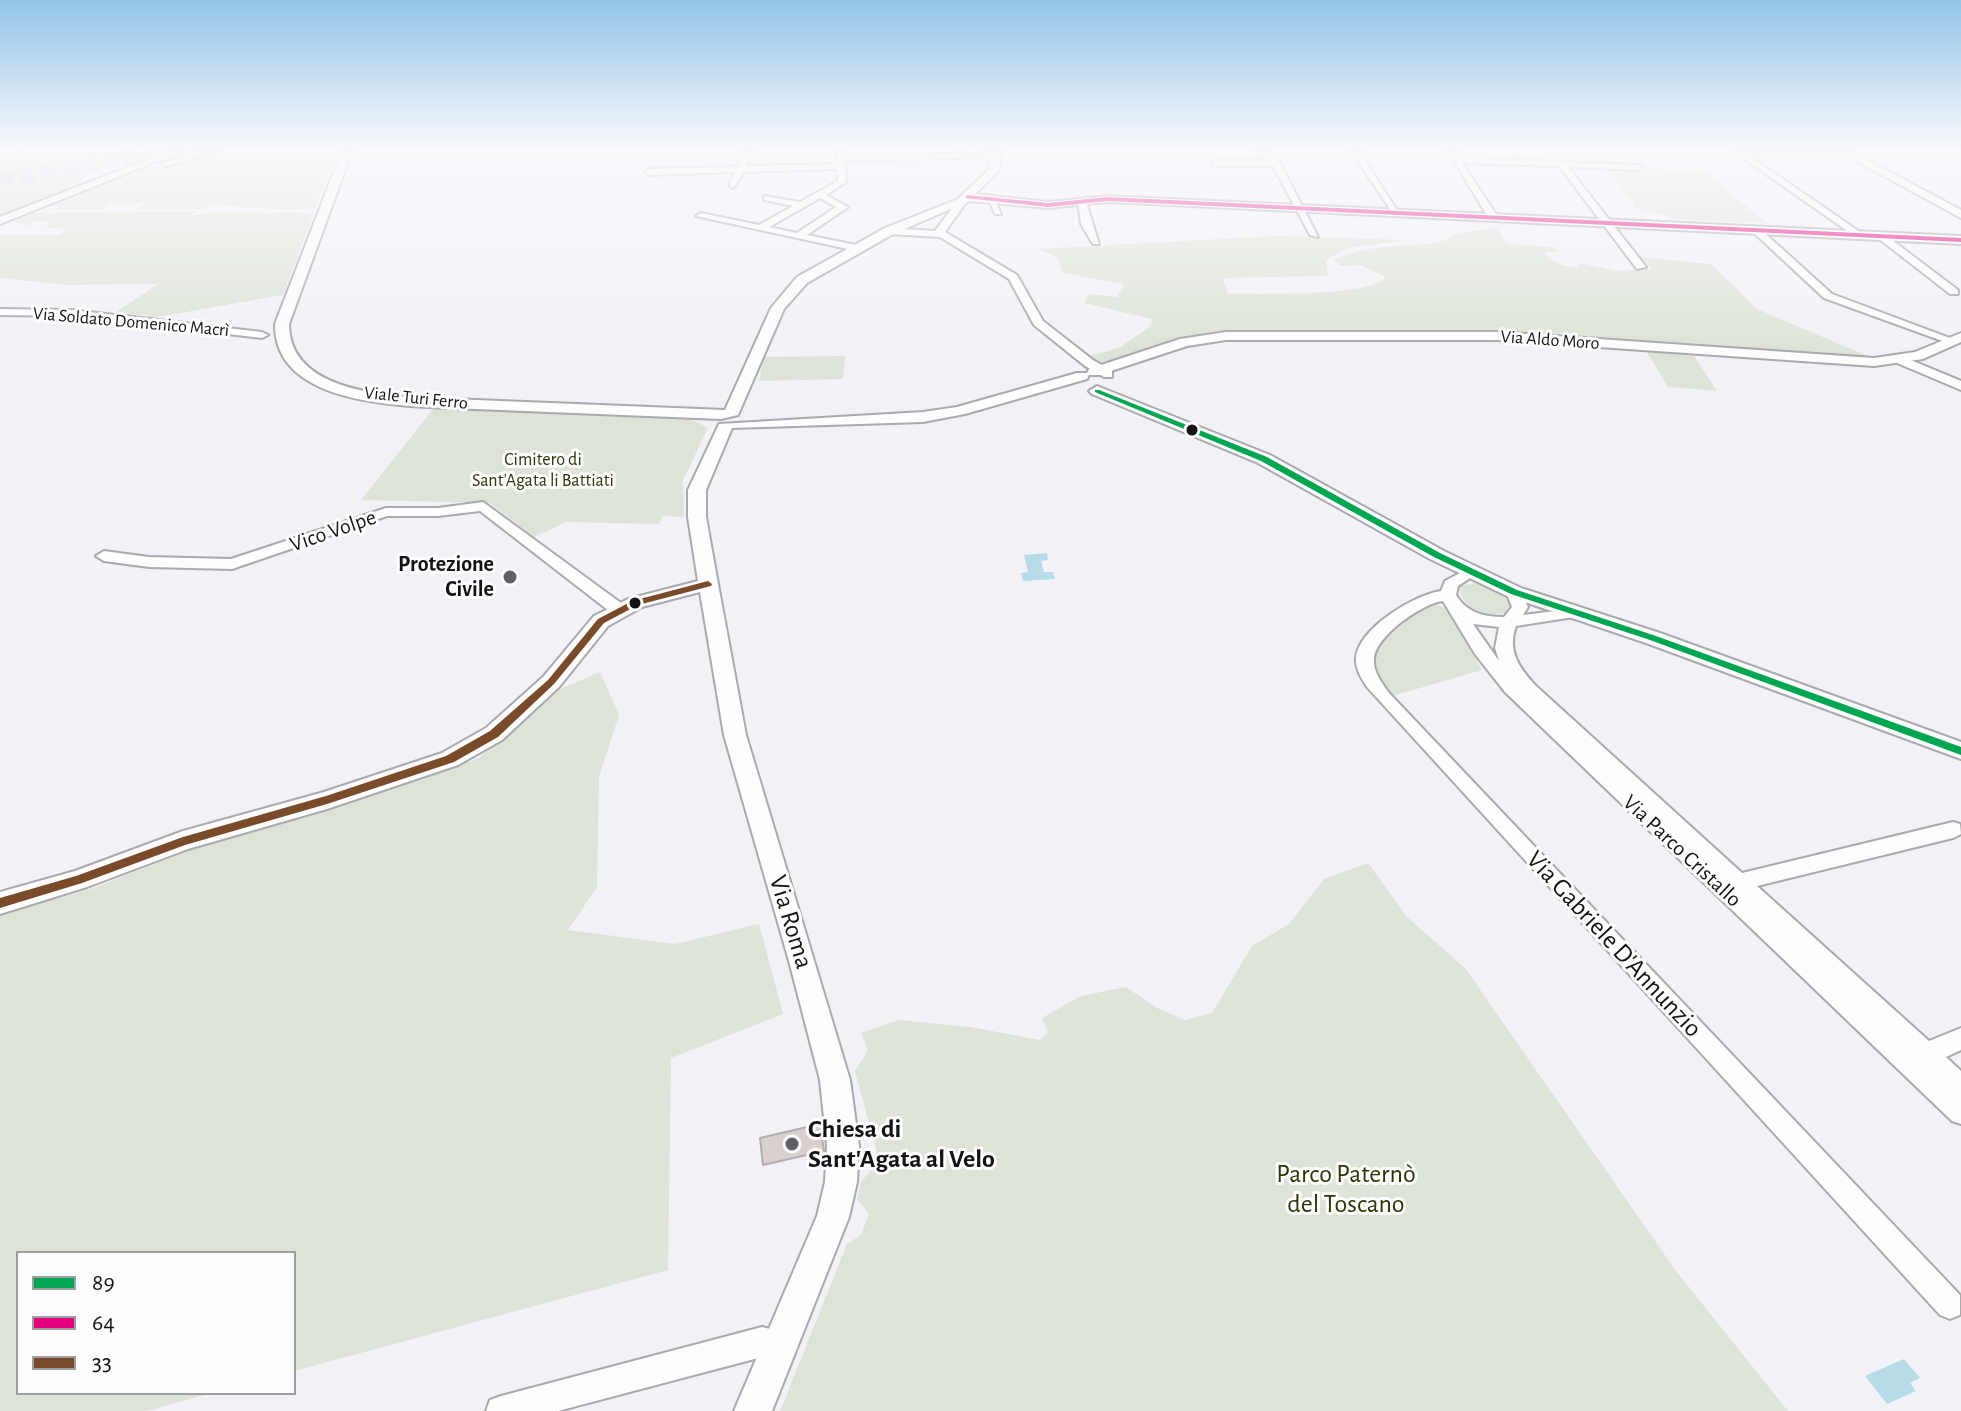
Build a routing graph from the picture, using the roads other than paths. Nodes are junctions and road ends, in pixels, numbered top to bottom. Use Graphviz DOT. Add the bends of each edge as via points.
graph roads {
  1 [pos="322,217"];
  2 [pos="705,217"];
  3 [pos="781,217"];
  4 [pos="828,217"];
  5 [pos="923,217"];
  6 [pos="952,217"];
  7 [pos="1085,217"];
  8 [pos="1307,217"];
  9 [pos="1489,217"];
  10 [pos="1493,217"];
  11 [pos="1603,217"];
  12 [pos="1833,217"];
  13 [pos="1608,223"];
  14 [pos="761,228"];
  15 [pos="1756,230"];
  16 [pos="889,231"];
  17 [pos="941,232"];
  18 [pos="1315,235"];
  19 [pos="1859,235"];
  20 [pos="799,236"];
  21 [pos="1881,236"];
  22 [pos="1961,240"];
  23 [pos="1096,242"];
  24 [pos="857,248"];
  25 [pos="1641,267"];
  26 [pos="1954,292"];
  27 [pos="0,312"];
  28 [pos="262,335"];
  29 [pos="1956,339"];
  30 [pos="1901,360"];
  31 [pos="1101,376"];
  32 [pos="1961,386"];
  33 [pos="729,419"];
  34 [pos="104,556"];
  35 [pos="1471,572"];
  36 [pos="708,584"];
  37 [pos="1514,592"];
  38 [pos="1452,602"];
  39 [pos="619,610"];
  40 [pos="1574,612"];
  41 [pos="1509,622"];
  42 [pos="1961,751"];
  43 [pos="1953,830"];
  44 [pos="1729,884"];
  45 [pos="0,903"];
  46 [pos="1961,1039"];
  47 [pos="1926,1054"];
  48 [pos="1961,1087"];
  49 [pos="1961,1112"];
  50 [pos="1950,1305"];
  51 [pos="780,1344"];
  52 [pos="501,1411"];
  53 [pos="753,1411"];
  1 -- 33 [label="main road, Viale Turi Ferro" via="281,337 285,351 315,378 382,398"];
  2 -- 14 [label="street"];
  3 -- 14 [label="street"];
  4 -- 20 [label="street"];
  5 -- 16 [label="main road, Via Roma"];
  6 -- 17 [label="street"];
  7 -- 23 [label="street"];
  8 -- 18 [label="street"];
  9 -- 10 [label="main road"];
  10 -- 13 [label="main road"];
  11 -- 13 [label="street"];
  12 -- 19 [label="street"];
  13 -- 15 [label="main road"];
  13 -- 25 [label="street"];
  14 -- 20 [label="street"];
  15 -- 19 [label="main road"];
  15 -- 29 [label="street" via="1828,296"];
  16 -- 17 [label="street"];
  16 -- 24 [label="main road, Via Roma"];
  17 -- 31 [label="street" via="1013,277 1038,323"];
  19 -- 21 [label="main road"];
  20 -- 24 [label="street"];
  21 -- 22 [label="main road"];
  21 -- 26 [label="street"];
  24 -- 33 [label="main road, Via Roma" via="813,273 778,308"];
  27 -- 28 [label="street, Via Soldato Domenico Macrì" via="72,313"];
  29 -- 30 [label="main road, Via Aldo Moro"];
  30 -- 31 [label="main road, Via Aldo Moro" via="1829,361 1463,335 1226,336 1185,342"];
  30 -- 32 [label="street"];
  31 -- 33 [label="main road, Viale Turi Ferro" via="923,417"];
  31 -- 35 [label="main road, Viale Turi Ferro" via="1150,410 1264,459"];
  33 -- 36 [label="main road, Via Roma" via="697,490"];
  34 -- 39 [label="street, Vico Volpe" via="232,564 386,512 487,507"];
  35 -- 37 [label="main road, Viale Turi Ferro"];
  35 -- 38 [label="street" via="1451,584"];
  36 -- 39 [label="main road"];
  36 -- 51 [label="main road, Via Roma" via="735,735 803,961 840,1110 841,1182 833,1217"];
  37 -- 40 [label="main road, Viale Turi Ferro"];
  37 -- 41 [label="street, Via Parco Cristallo" via="1520,607"];
  38 -- 41 [label="street" via="1484,622"];
  38 -- 44 [label="street, Via Parco Cristallo" via="1481,650 1523,701"];
  38 -- 50 [label="street, Via Gabriele D'Annunzio" via="1425,599 1371,643 1364,653 1367,674 1383,697"];
  39 -- 45 [label="main road" via="590,630 551,682 494,734 450,759"];
  40 -- 41 [label="street"];
  40 -- 42 [label="main road, Viale Turi Ferro"];
  41 -- 44 [label="street, Via Parco Cristallo" via="1501,643 1503,657 1517,676"];
  43 -- 44 [label="street"];
  44 -- 47 [label="street, Via Parco Cristallo"];
  44 -- 49 [label="street, Via Parco Cristallo"];
  46 -- 47 [label="street"];
  47 -- 48 [label="street, Via Parco Cristallo"];
  51 -- 52 [label="street" via="762,1342"];
  51 -- 53 [label="main road, Via Roma"];
}
